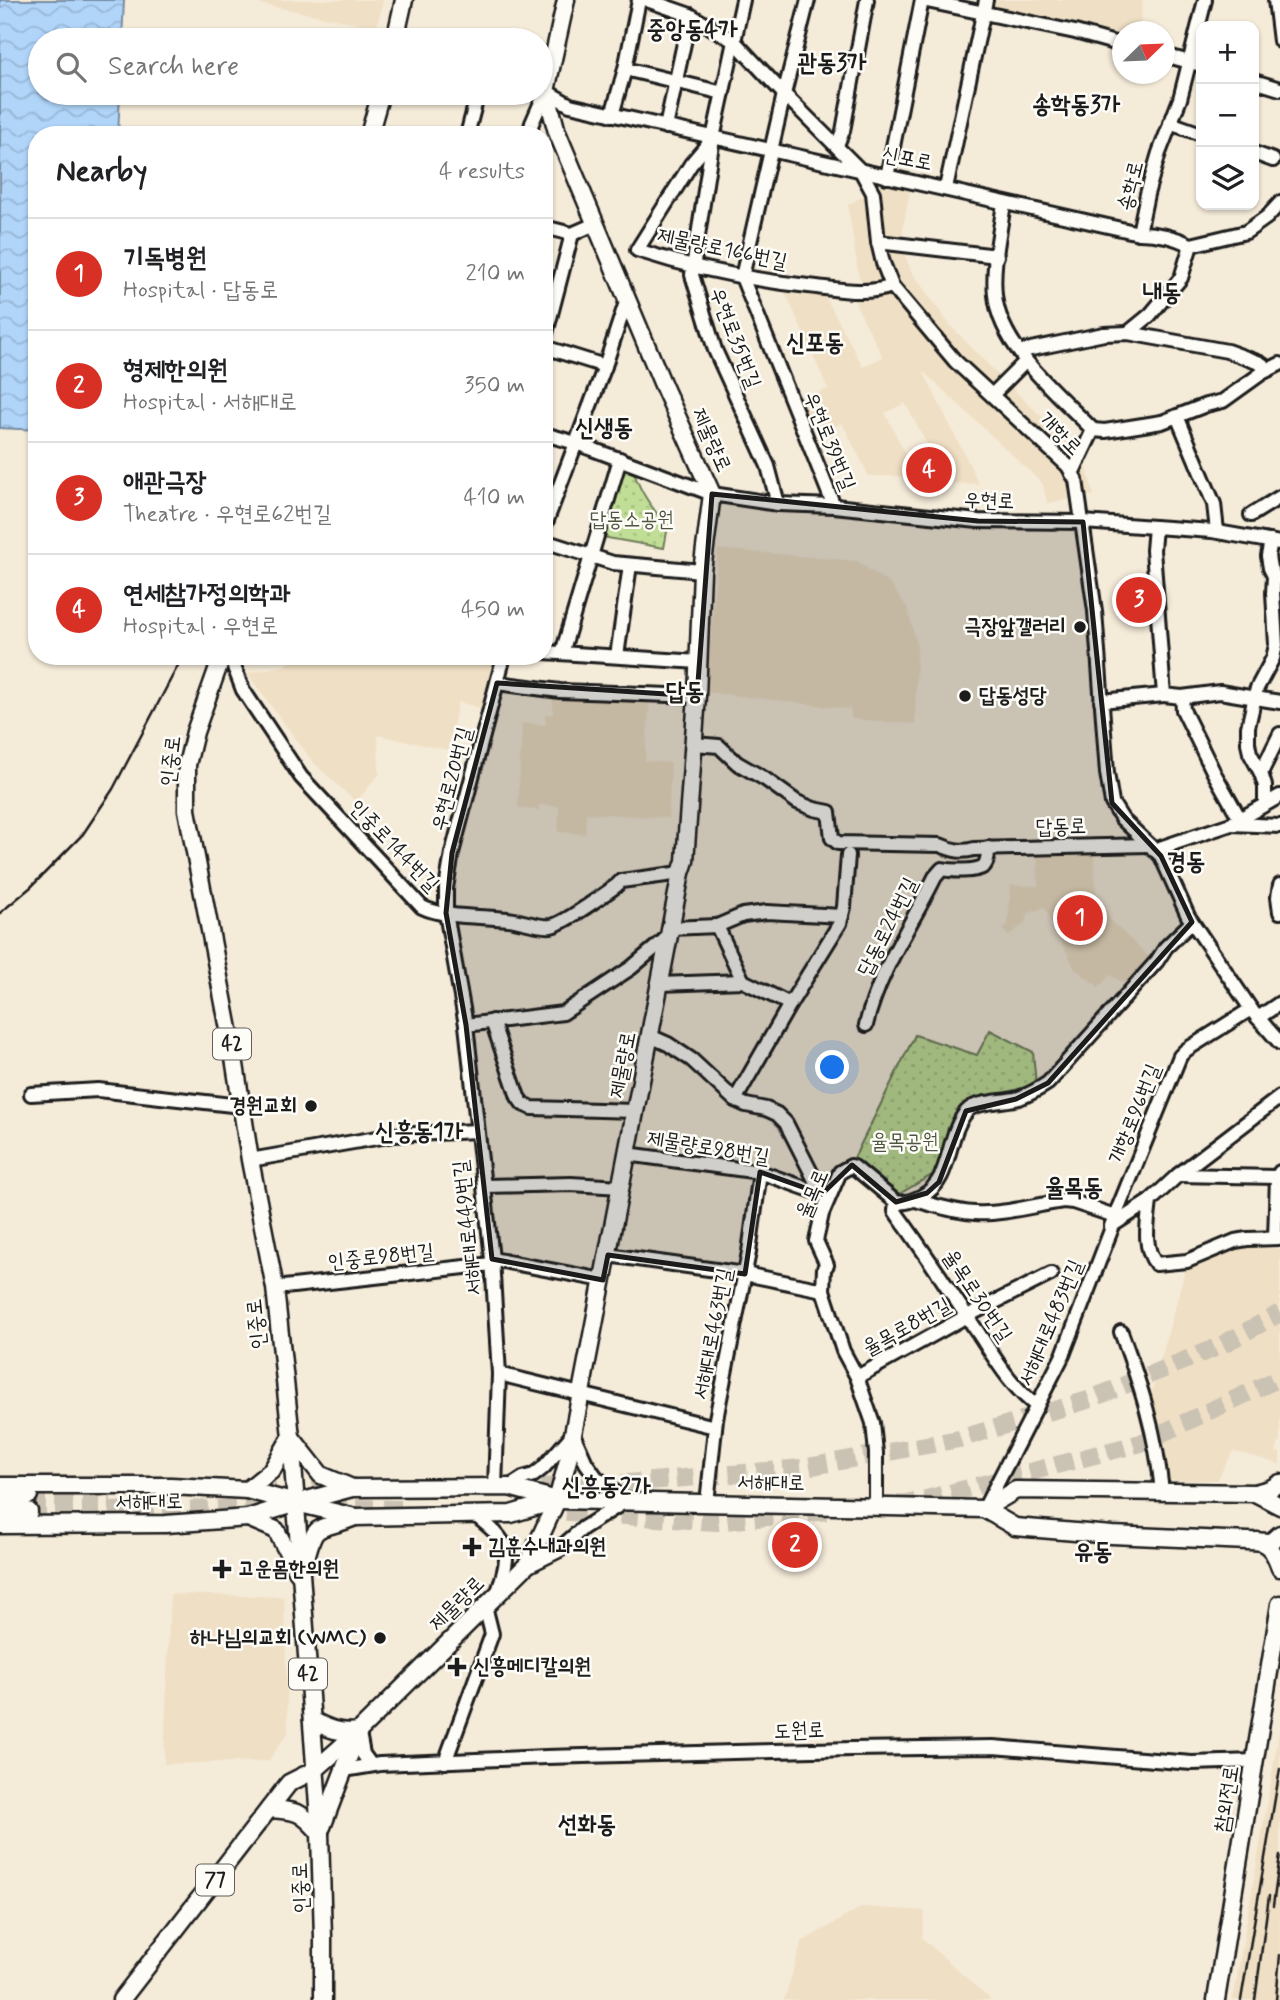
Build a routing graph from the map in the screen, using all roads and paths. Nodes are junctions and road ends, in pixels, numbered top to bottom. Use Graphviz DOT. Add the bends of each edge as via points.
graph roads {
  1 [pos="404,0"];
  2 [pos="566,0"];
  3 [pos="639,0"];
  4 [pos="647,0"];
  5 [pos="743,0"];
  6 [pos="808,0"];
  7 [pos="867,0"];
  8 [pos="922,0"];
  9 [pos="1205,0"];
  10 [pos="1275,0"];
  11 [pos="984,7"];
  12 [pos="690,15"];
  13 [pos="398,28"];
  14 [pos="734,41"];
  15 [pos="1280,41"];
  16 [pos="1112,42"];
  17 [pos="553,51"];
  18 [pos="1175,58"];
  19 [pos="1195,63"];
  20 [pos="625,69"];
  21 [pos="676,81"];
  22 [pos="1259,83"];
  23 [pos="1280,89"];
  24 [pos="723,93"];
  25 [pos="784,94"];
  26 [pos="553,96"];
  27 [pos="378,105"];
  28 [pos="475,105"];
  29 [pos="538,105"];
  30 [pos="548,105"];
  31 [pos="612,115"];
  32 [pos="1170,123"];
  33 [pos="372,126"];
  34 [pos="469,126"];
  35 [pos="530,126"];
  36 [pos="666,127"];
  37 [pos="1196,132"];
  38 [pos="713,138"];
  39 [pos="836,145"];
  40 [pos="771,149"];
  41 [pos="1259,155"];
  42 [pos="1273,160"];
  43 [pos="861,171"];
  44 [pos="887,177"];
  45 [pos="947,188"];
  46 [pos="1004,203"];
  47 [pos="1280,203"];
  48 [pos="595,224"];
  49 [pos="553,229"];
  50 [pos="1139,233"];
  51 [pos="572,234"];
  52 [pos="878,242"];
  53 [pos="1191,245"];
  54 [pos="997,256"];
  55 [pos="693,267"];
  56 [pos="742,277"];
  57 [pos="892,286"];
  58 [pos="627,299"];
  59 [pos="553,307"];
  60 [pos="1128,333"];
  61 [pos="553,350"];
  62 [pos="1023,357"];
  63 [pos="605,366"];
  64 [pos="1275,367"];
  65 [pos="992,395"];
  66 [pos="1177,416"];
  67 [pos="1093,430"];
  68 [pos="553,437"];
  69 [pos="576,443"];
  70 [pos="620,458"];
  71 [pos="1072,474"];
  72 [pos="712,494"];
  73 [pos="1280,497"];
  74 [pos="553,504"];
  75 [pos="778,504"];
  76 [pos="834,506"];
  77 [pos="1251,515"];
  78 [pos="1083,522"];
  79 [pos="1155,527"];
  80 [pos="1217,531"];
  81 [pos="1275,542"];
  82 [pos="553,544"];
  83 [pos="591,555"];
  84 [pos="630,565"];
  85 [pos="702,571"];
  86 [pos="1277,578"];
  87 [pos="1278,638"];
  88 [pos="553,652"];
  89 [pos="562,653"];
  90 [pos="617,656"];
  91 [pos="699,662"];
  92 [pos="219,665"];
  93 [pos="233,665"];
  94 [pos="502,665"];
  95 [pos="497,683"];
  96 [pos="1164,695"];
  97 [pos="697,696"];
  98 [pos="1182,697"];
  99 [pos="1255,697"];
  100 [pos="1101,701"];
  101 [pos="1280,702"];
  102 [pos="1280,734"];
  103 [pos="694,744"];
  104 [pos="1261,773"];
  105 [pos="1280,796"];
  106 [pos="1265,804"];
  107 [pos="1236,821"];
  108 [pos="1280,826"];
  109 [pos="1152,847"];
  110 [pos="981,848"];
  111 [pos="848,855"];
  112 [pos="681,873"];
  113 [pos="1280,885"];
  114 [pos="1280,912"];
  115 [pos="446,913"];
  116 [pos="842,916"];
  117 [pos="1192,922"];
  118 [pos="717,926"];
  119 [pos="670,932"];
  120 [pos="748,983"];
  121 [pos="660,984"];
  122 [pos="1280,1003"];
  123 [pos="790,1004"];
  124 [pos="1255,1013"];
  125 [pos="492,1021"];
  126 [pos="866,1024"];
  127 [pos="466,1025"];
  128 [pos="650,1036"];
  129 [pos="1280,1043"];
  130 [pos="31,1094"];
  131 [pos="1280,1097"];
  132 [pos="735,1100"];
  133 [pos="241,1106"];
  134 [pos="635,1111"];
  135 [pos="477,1131"];
  136 [pos="627,1154"];
  137 [pos="250,1160"];
  138 [pos="760,1172"];
  139 [pos="1178,1175"];
  140 [pos="1278,1175"];
  141 [pos="484,1186"];
  142 [pos="621,1187"];
  143 [pos="827,1193"];
  144 [pos="915,1200"];
  145 [pos="1150,1201"];
  146 [pos="895,1202"];
  147 [pos="1113,1222"];
  148 [pos="1278,1238"];
  149 [pos="607,1255"];
  150 [pos="492,1262"];
  151 [pos="745,1274"];
  152 [pos="1051,1274"];
  153 [pos="603,1280"];
  154 [pos="275,1288"];
  155 [pos="823,1290"];
  156 [pos="967,1316"];
  157 [pos="1121,1332"];
  158 [pos="499,1374"];
  159 [pos="857,1377"];
  160 [pos="581,1394"];
  161 [pos="1037,1406"];
  162 [pos="715,1427"];
  163 [pos="573,1434"];
  164 [pos="291,1437"];
  165 [pos="1280,1483"];
  166 [pos="0,1486"];
  167 [pos="502,1487"];
  168 [pos="352,1488"];
  169 [pos="247,1490"];
  170 [pos="1161,1491"];
  171 [pos="1255,1493"];
  172 [pos="0,1495"];
  173 [pos="557,1500"];
  174 [pos="626,1502"];
  175 [pos="296,1503"];
  176 [pos="707,1503"];
  177 [pos="876,1506"];
  178 [pos="1280,1506"];
  179 [pos="984,1509"];
  180 [pos="0,1512"];
  181 [pos="475,1515"];
  182 [pos="355,1517"];
  183 [pos="248,1518"];
  184 [pos="0,1525"];
  185 [pos="1280,1534"];
  186 [pos="1244,1539"];
  187 [pos="561,1548"];
  188 [pos="528,1563"];
  189 [pos="1280,1568"];
  190 [pos="301,1578"];
  191 [pos="498,1592"];
  192 [pos="1280,1604"];
  193 [pos="485,1606"];
  194 [pos="312,1720"];
  195 [pos="359,1731"];
  196 [pos="1255,1761"];
  197 [pos="445,1762"];
  198 [pos="371,1765"];
  199 [pos="315,1770"];
  200 [pos="344,1770"];
  201 [pos="269,1808"];
  202 [pos="320,1833"];
  203 [pos="121,2000"];
  204 [pos="323,2000"];
  205 [pos="1216,2000"];
  1 -- 13 [label="main road"];
  2 -- 17 [label="main road, 제물량로"];
  3 -- 20 [label="street"];
  4 -- 12 [label="street, 개항로"];
  5 -- 14 [label="street, 우현로35번길"];
  6 -- 25 [label="street"];
  7 -- 39 [label="street" via="843,131"];
  8 -- 11 [label="street"];
  8 -- 44 [label="street"];
  9 -- 19 [label="street, 송학로"];
  10 -- 15 [label="street"];
  11 -- 16 [label="street"];
  11 -- 45 [label="street"];
  12 -- 14 [label="street, 개항로"];
  12 -- 21 [label="street"];
  14 -- 24 [label="street, 우현로35번길"];
  14 -- 25 [label="street, 개항로"];
  18 -- 19 [label="street"];
  19 -- 32 [label="street, 송학로"];
  20 -- 21 [label="street"];
  20 -- 31 [label="street"];
  21 -- 24 [label="street"];
  21 -- 36 [label="street"];
  22 -- 23 [label="street"];
  24 -- 38 [label="street, 우현로35번길"];
  25 -- 39 [label="street, 개항로"];
  25 -- 40 [label="street"];
  26 -- 31 [label="street, 신포로" via="570,105"];
  27 -- 33 [label="main road"];
  28 -- 34 [label="street"];
  29 -- 35 [label="street"];
  30 -- 48 [label="main road, 제물량로"];
  31 -- 36 [label="street, 신포로"];
  32 -- 37 [label="street"];
  32 -- 50 [label="street, 송학로"];
  36 -- 38 [label="street, 신포로"];
  38 -- 40 [label="street, 신포로"];
  38 -- 55 [label="street, 우현로35번길"];
  38 -- 55 [label="street, 제물량로166번길" via="691,164 637,250"];
  39 -- 43 [label="street, 개항로"];
  40 -- 43 [label="street, 신포로"];
  40 -- 56 [label="street"];
  41 -- 42 [label="street"];
  43 -- 44 [label="street, 신포로"];
  43 -- 52 [label="street, 개항로" via="873,193"];
  44 -- 45 [label="street, 신포로"];
  45 -- 46 [label="street, 신포로"];
  46 -- 50 [label="street, 신포로"];
  46 -- 54 [label="street"];
  47 -- 53 [label="street" via="1246,232"];
  48 -- 51 [label="street"];
  48 -- 58 [label="main road, 제물량로"];
  49 -- 51 [label="street"];
  50 -- 53 [label="street, 송학로" via="1178,238"];
  51 -- 59 [label="street"];
  52 -- 54 [label="street"];
  52 -- 57 [label="street, 개항로"];
  53 -- 60 [label="street" via="1181,278"];
  54 -- 62 [label="street" via="999,313"];
  55 -- 56 [label="street, 제물량로166번길"];
  55 -- 75 [label="street, 우현로35번길" via="709,335 768,466"];
  56 -- 57 [label="street, 제물량로166번길" via="855,291"];
  56 -- 76 [label="street, 우현로39번길"];
  57 -- 65 [label="street, 개항로" via="955,361"];
  58 -- 63 [label="street"];
  58 -- 72 [label="main road, 제물량로"];
  60 -- 62 [label="street" via="1031,349"];
  60 -- 64 [label="street" via="1227,351"];
  61 -- 63 [label="street"];
  62 -- 65 [label="street"];
  62 -- 67 [label="street"];
  63 -- 69 [label="street"];
  64 -- 66 [label="street" via="1223,401"];
  65 -- 71 [label="street, 개항로"];
  66 -- 67 [label="street"];
  66 -- 80 [label="street" via="1214,504"];
  67 -- 71 [label="street"];
  68 -- 69 [label="street, 우현로"];
  69 -- 70 [label="street, 우현로"];
  69 -- 74 [label="street"];
  70 -- 72 [label="street, 우현로"];
  70 -- 83 [label="street"];
  71 -- 78 [label="street, 개항로"];
  72 -- 75 [label="street, 우현로"];
  72 -- 85 [label="main road, 제물량로"];
  73 -- 77 [label="street"];
  75 -- 76 [label="street, 우현로"];
  76 -- 78 [label="street, 우현로" via="978,521"];
  78 -- 79 [label="street, 우현로"];
  78 -- 100 [label="street, 개항로"];
  79 -- 80 [label="street, 우현로"];
  79 -- 96 [label="street"];
  80 -- 81 [label="street, 우현로"];
  81 -- 86 [label="street" via="1268,556"];
  82 -- 83 [label="street"];
  83 -- 84 [label="street"];
  83 -- 89 [label="street"];
  84 -- 85 [label="street"];
  84 -- 90 [label="street"];
  85 -- 91 [label="main road, 제물량로"];
  86 -- 87 [label="street" via="1273,593"];
  87 -- 99 [label="street"];
  88 -- 89 [label="street"];
  89 -- 90 [label="street"];
  90 -- 91 [label="street"];
  91 -- 97 [label="main road, 제물량로"];
  92 -- 133 [label="main road, 인중로 / 42" via="187,765 187,810"];
  93 -- 115 [label="street, 인중로144번길" via="243,690 302,777 422,907"];
  94 -- 95 [label="street, 우현로20번길"];
  95 -- 97 [label="street" via="560,691"];
  95 -- 115 [label="street, 우현로20번길" via="452,853"];
  96 -- 98 [label="street"];
  96 -- 100 [label="street"];
  97 -- 103 [label="main road, 제물량로"];
  98 -- 99 [label="street" via="1220,692"];
  98 -- 107 [label="street"];
  99 -- 101 [label="street"];
  99 -- 104 [label="street" via="1248,743"];
  100 -- 109 [label="street, 개항로" via="1112,803"];
  102 -- 104 [label="street"];
  103 -- 110 [label="street, 답동로" via="719,746 797,802 829,812 832,838 838,843 940,845 955,851"];
  103 -- 112 [label="main road, 제물량로"];
  104 -- 106 [label="street"];
  105 -- 106 [label="street"];
  106 -- 107 [label="street"];
  107 -- 108 [label="street"];
  107 -- 109 [label="street, 답동로"];
  109 -- 110 [label="street, 답동로"];
  109 -- 117 [label="street, 개항로" via="1161,856"];
  110 -- 126 [label="street, 답동로24번길" via="986,862 980,868 942,869 935,877 892,956"];
  111 -- 116 [label="street"];
  112 -- 115 [label="street, 인중로144번길" via="621,881 550,927"];
  112 -- 119 [label="main road, 제물량로"];
  113 -- 114 [label="street"];
  115 -- 127 [label="street, 서해대로449번길"];
  116 -- 118 [label="street" via="766,912"];
  116 -- 123 [label="street"];
  117 -- 124 [label="street, 개항로"];
  117 -- 144 [label="street" via="1048,1083 1034,1093 966,1111 939,1182"];
  118 -- 119 [label="street"];
  118 -- 120 [label="street"];
  119 -- 121 [label="main road, 제물량로"];
  119 -- 125 [label="street" via="631,968 563,1013"];
  120 -- 121 [label="street"];
  120 -- 123 [label="street"];
  121 -- 128 [label="main road, 제물량로"];
  122 -- 124 [label="street, 개항로96번길"];
  123 -- 132 [label="street"];
  124 -- 129 [label="street, 개항로"];
  124 -- 147 [label="street, 개항로96번길" via="1180,1056"];
  125 -- 127 [label="street"];
  125 -- 134 [label="street" via="523,1104"];
  127 -- 135 [label="street, 서해대로449번길"];
  128 -- 132 [label="street" via="692,1060"];
  128 -- 134 [label="main road, 제물량로"];
  130 -- 133 [label="street" via="99,1090"];
  131 -- 139 [label="street"];
  132 -- 143 [label="street" via="766,1109 786,1123"];
  133 -- 137 [label="main road, 인중로 / 42"];
  134 -- 136 [label="main road, 제물량로"];
  135 -- 137 [label="street" via="394,1135"];
  135 -- 141 [label="street, 서해대로449번길"];
  136 -- 138 [label="street, 제물량로98번길"];
  136 -- 142 [label="main road, 제물량로"];
  137 -- 154 [label="main road, 인중로 / 42"];
  138 -- 143 [label="street, 제물량로98번길"];
  138 -- 151 [label="street, 서해대로463번길"];
  139 -- 140 [label="street"];
  139 -- 145 [label="street"];
  140 -- 148 [label="street"];
  141 -- 142 [label="street"];
  141 -- 150 [label="street, 서해대로449번길"];
  142 -- 149 [label="main road, 제물량로"];
  143 -- 146 [label="street, 율목로" via="839,1172 851,1166"];
  143 -- 155 [label="street, 율목로" via="816,1241 827,1265"];
  144 -- 146 [label="street"];
  144 -- 147 [label="street" via="975,1213 1073,1202"];
  145 -- 147 [label="street"];
  145 -- 148 [label="street" via="1147,1243 1156,1264 1187,1261 1235,1241"];
  146 -- 156 [label="street, 율목로30번길" via="895,1211"];
  147 -- 161 [label="street, 서해대로483번길" via="1063,1355"];
  149 -- 151 [label="street"];
  149 -- 153 [label="main road, 제물량로"];
  150 -- 153 [label="street, 인중로98번길"];
  150 -- 154 [label="street, 인중로98번길"];
  150 -- 158 [label="street, 서해대로449번길"];
  151 -- 155 [label="street"];
  151 -- 162 [label="street, 서해대로463번길"];
  152 -- 156 [label="street, 율목로8번길"];
  153 -- 160 [label="main road, 제물량로"];
  154 -- 164 [label="main road, 인중로 / 42"];
  155 -- 159 [label="street, 율목로" via="843,1351"];
  156 -- 159 [label="street, 율목로8번길"];
  156 -- 161 [label="street, 율목로30번길" via="1014,1386"];
  157 -- 170 [label="street" via="1152,1424"];
  158 -- 160 [label="street"];
  158 -- 167 [label="street, 서해대로449번길"];
  159 -- 177 [label="street, 율목로" via="875,1436"];
  160 -- 162 [label="street"];
  160 -- 163 [label="main road, 제물량로"];
  161 -- 179 [label="street, 서해대로483번길"];
  162 -- 176 [label="street, 서해대로463번길"];
  163 -- 167 [label="street" via="544,1468"];
  163 -- 173 [label="main road, 제물량로"];
  163 -- 174 [label="street" via="596,1476"];
  164 -- 168 [label="main road" via="321,1475"];
  164 -- 169 [label="main road" via="272,1469"];
  164 -- 175 [label="main road, 인중로 / 42"];
  165 -- 171 [label="main road"];
  166 -- 169 [label="main road, 서해대로"];
  167 -- 168 [label="main road, 서해대로"];
  167 -- 173 [label="main road, 서해대로"];
  168 -- 175 [label="main road, 서해대로"];
  169 -- 175 [label="main road, 서해대로"];
  170 -- 171 [label="main road"];
  170 -- 179 [label="main road" via="1016,1490"];
  171 -- 178 [label="main road"];
  172 -- 180 [label="highway" via="28,1503"];
  173 -- 174 [label="main road, 서해대로"];
  173 -- 181 [label="main road, 서해대로" via="511,1514"];
  173 -- 188 [label="main road, 제물량로"];
  174 -- 176 [label="main road, 서해대로"];
  174 -- 187 [label="street" via="583,1528"];
  175 -- 182 [label="main road, 서해대로"];
  175 -- 183 [label="main road, 서해대로"];
  175 -- 190 [label="main road, 인중로 / 42"];
  176 -- 177 [label="main road, 서해대로"];
  177 -- 179 [label="main road, 서해대로"];
  179 -- 186 [label="main road, 서해대로" via="1015,1527"];
  181 -- 182 [label="main road, 서해대로"];
  181 -- 191 [label="street" via="505,1543 507,1555"];
  182 -- 190 [label="main road" via="321,1526 312,1535"];
  183 -- 184 [label="main road, 서해대로" via="166,1524"];
  183 -- 190 [label="main road" via="276,1530"];
  185 -- 186 [label="main road, 서해대로" via="1271,1542"];
  186 -- 189 [label="main road" via="1264,1543"];
  187 -- 188 [label="main road"];
  188 -- 191 [label="main road, 제물량로"];
  190 -- 194 [label="main road, 인중로 / 42"];
  191 -- 193 [label="main road, 제물량로"];
  192 -- 196 [label="main road, 참외전로"];
  193 -- 195 [label="main road, 제물량로"];
  193 -- 197 [label="street" via="492,1634"];
  194 -- 195 [label="main road" via="331,1730"];
  194 -- 199 [label="main road, 인중로 / 42"];
  195 -- 198 [label="street" via="363,1754"];
  195 -- 199 [label="main road, 제물량로"];
  195 -- 200 [label="main road"];
  196 -- 197 [label="street, 도원로" via="1192,1763 993,1747"];
  196 -- 205 [label="main road, 참외전로"];
  197 -- 198 [label="street, 도원로"];
  198 -- 200 [label="street, 도원로"];
  199 -- 201 [label="main road, 제물량로 / 77" via="289,1783"];
  199 -- 202 [label="main road, 인중로 / 42"];
  200 -- 202 [label="main road"];
  201 -- 202 [label="main road" via="305,1816"];
  201 -- 203 [label="main road, 제물량로 / 77"];
  202 -- 204 [label="main road, 인중로 / 42"];
}
